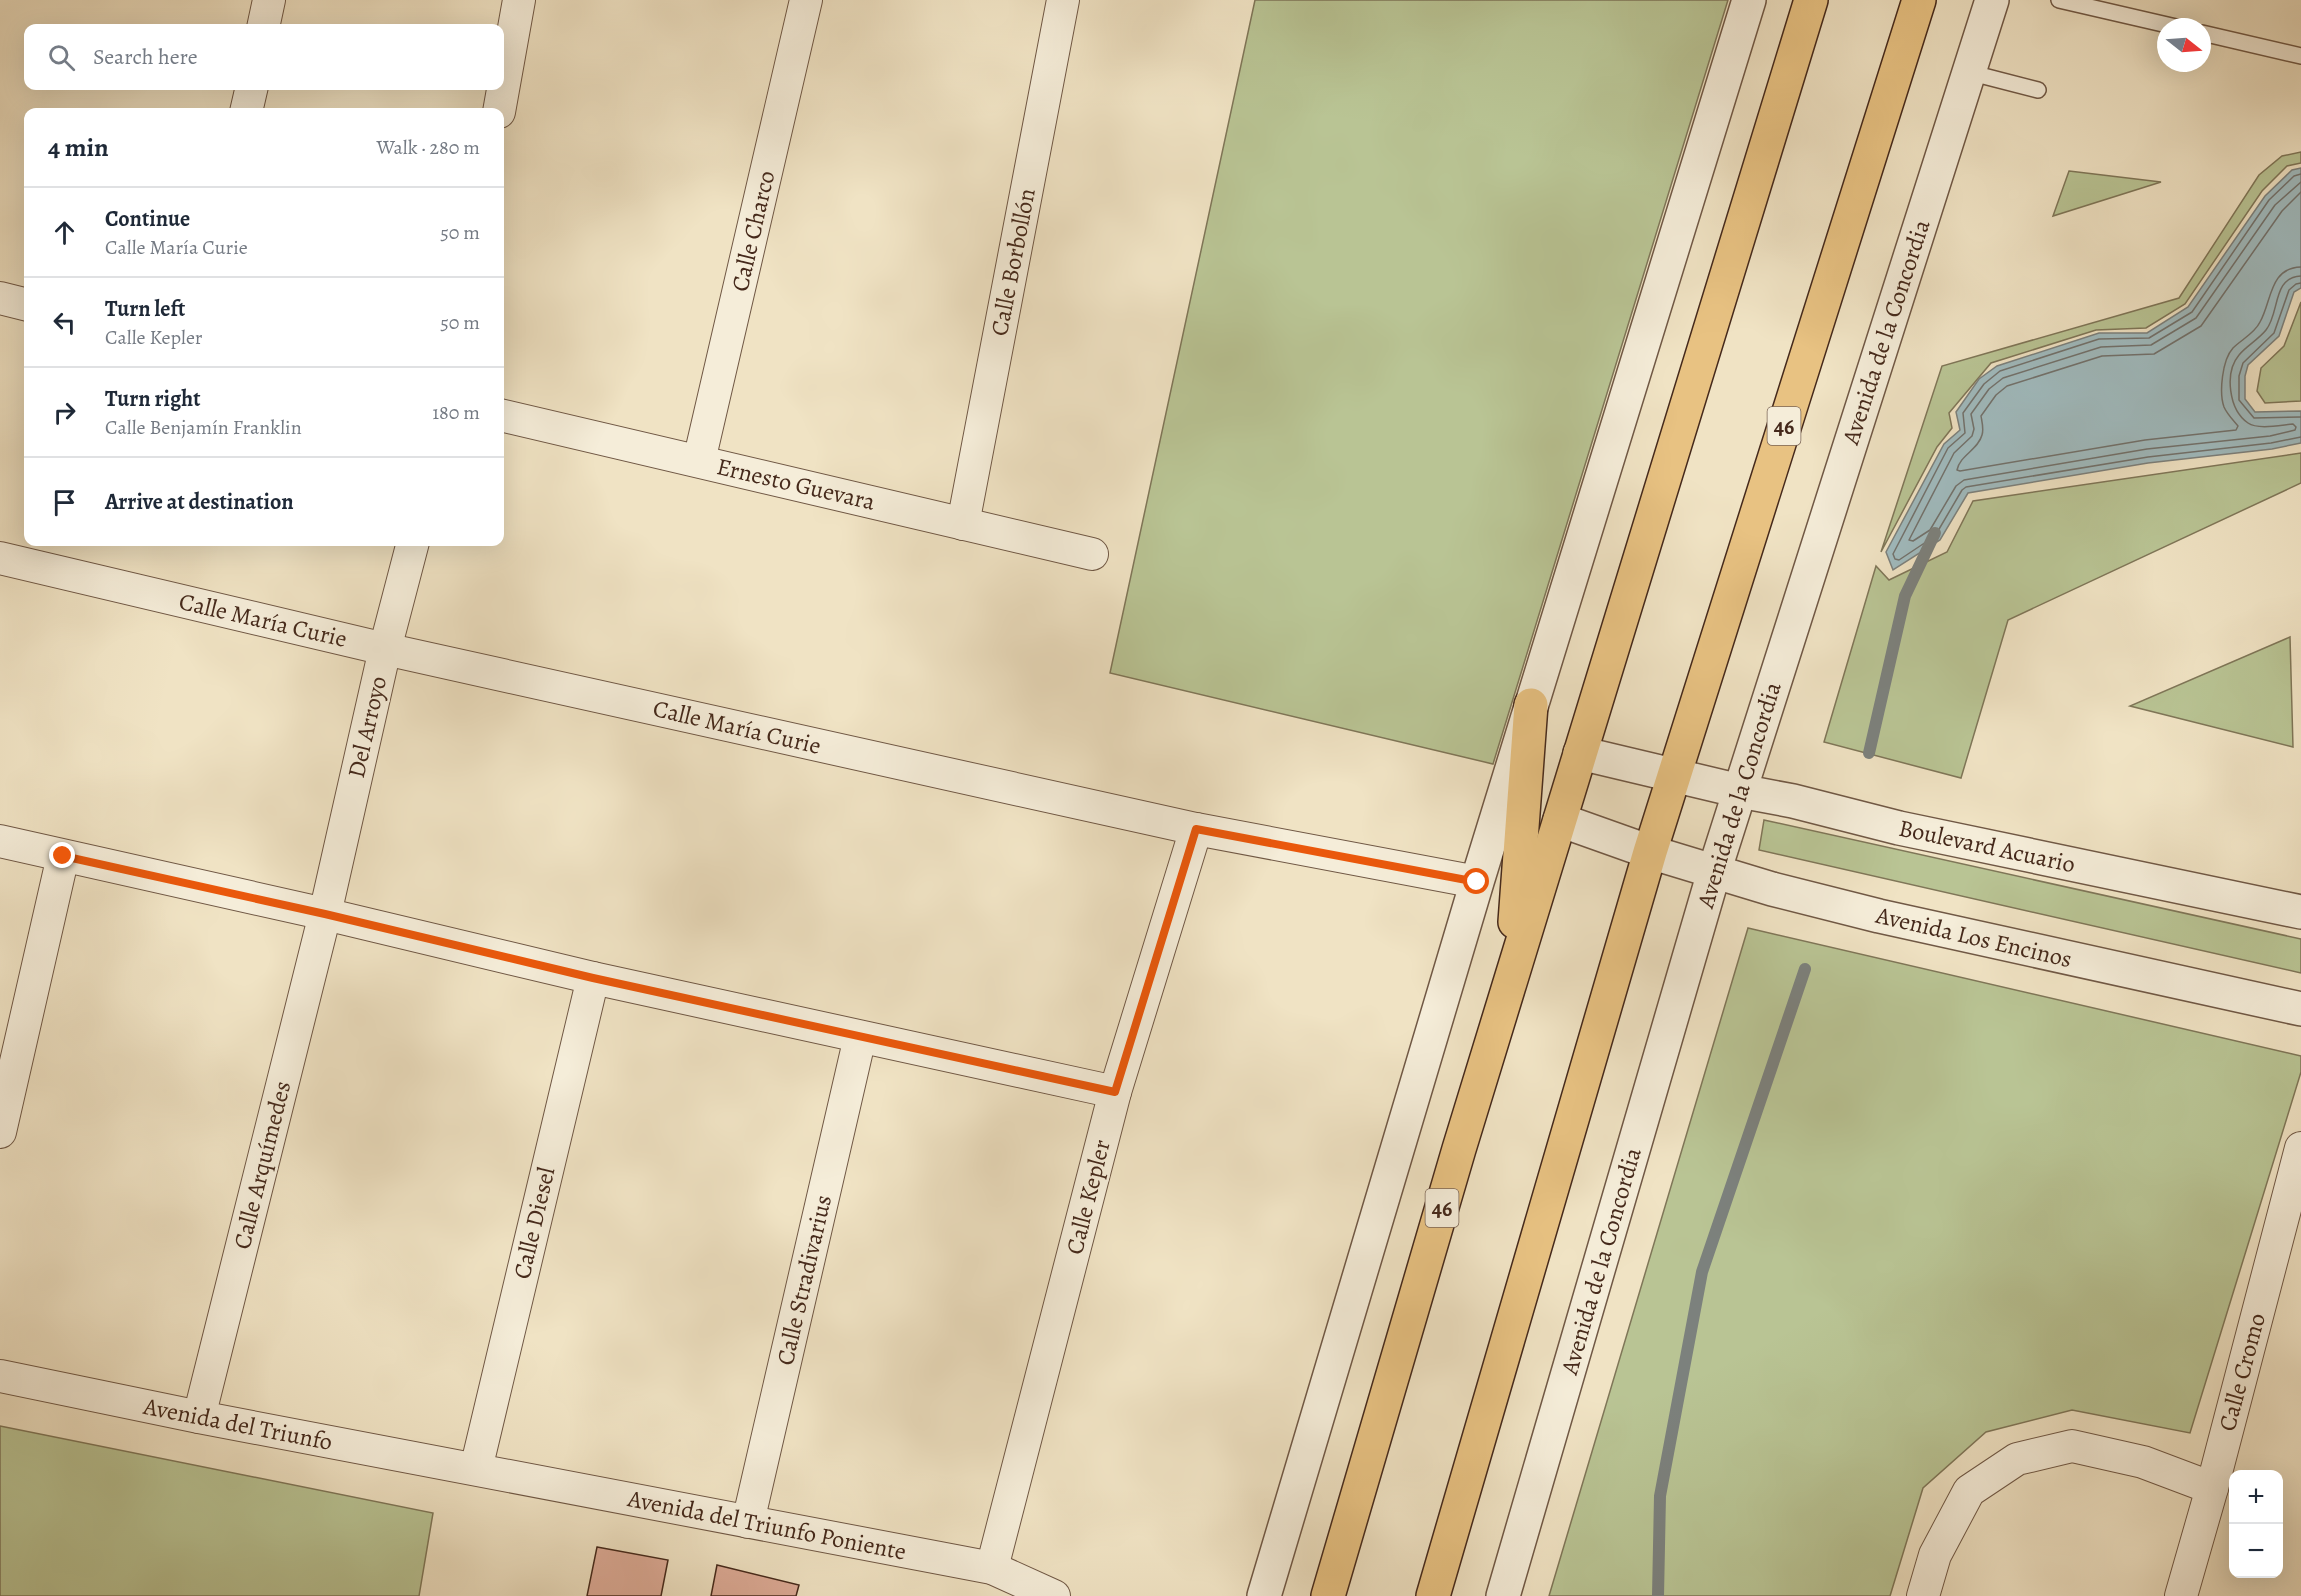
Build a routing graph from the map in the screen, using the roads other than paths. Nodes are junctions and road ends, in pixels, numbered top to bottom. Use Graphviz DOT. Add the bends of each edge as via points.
graph roads {
  1 [pos="269,0"];
  2 [pos="519,0"];
  3 [pos="806,0"];
  4 [pos="1063,0"];
  5 [pos="1749,0"];
  6 [pos="1811,0"];
  7 [pos="1919,0"];
  8 [pos="1992,0"];
  9 [pos="2059,0"];
  10 [pos="2157,23"];
  11 [pos="264,24"];
  12 [pos="2211,35"];
  13 [pos="2301,56"];
  14 [pos="1968,72"];
  15 [pos="504,84"];
  16 [pos="251,90"];
  17 [pos="503,90"];
  18 [pos="2038,90"];
  19 [pos="247,108"];
  20 [pos="500,108"];
  21 [pos="0,298"];
  22 [pos="24,304"];
  23 [pos="504,416"];
  24 [pos="699,461"];
  25 [pos="963,524"];
  26 [pos="412,546"];
  27 [pos="1092,554"];
  28 [pos="0,558"];
  29 [pos="385,649"];
  30 [pos="1531,705"];
  31 [pos="1580,753"];
  32 [pos="1674,776"];
  33 [pos="1740,791"];
  34 [pos="1560,820"];
  35 [pos="1196,829"];
  36 [pos="0,841"];
  37 [pos="1650,852"];
  38 [pos="63,856"];
  39 [pos="1714,872"];
  40 [pos="1477,882"];
  41 [pos="2301,912"];
  42 [pos="325,914"];
  43 [pos="593,978"];
  44 [pos="1510,982"];
  45 [pos="2301,1010"];
  46 [pos="860,1037"];
  47 [pos="1115,1092"];
  48 [pos="0,1132"];
  49 [pos="2301,1148"];
  50 [pos="0,1376"];
  51 [pos="199,1417"];
  52 [pos="476,1469"];
  53 [pos="2212,1488"];
  54 [pos="748,1522"];
  55 [pos="992,1568"];
  56 [pos="1054,1596"];
  57 [pos="1264,1596"];
  58 [pos="1328,1596"];
  59 [pos="1433,1596"];
  60 [pos="1503,1596"];
  61 [pos="1923,1596"];
  62 [pos="2181,1596"];
  1 -- 11 [label="street"];
  2 -- 15 [label="street"];
  3 -- 24 [label="street, Calle Charco"];
  4 -- 25 [label="street, Calle Borbollón"];
  5 -- 30 [label="street"];
  6 -- 31 [label="main road, 46"];
  7 -- 32 [label="main road, 46"];
  8 -- 14 [label="street, Avenida de la Concordia"];
  9 -- 10 [label="lane"];
  12 -- 13 [label="lane"];
  14 -- 18 [label="lane"];
  14 -- 33 [label="street, Avenida de la Concordia"];
  16 -- 19 [label="street"];
  17 -- 20 [label="street"];
  21 -- 22 [label="street"];
  23 -- 24 [label="street, Ernesto Guevara"];
  24 -- 25 [label="street, Ernesto Guevara"];
  25 -- 27 [label="street, Ernesto Guevara"];
  26 -- 29 [label="street, Del Arroyo"];
  28 -- 29 [label="street, Calle María Curie"];
  29 -- 35 [label="street, Calle María Curie"];
  29 -- 42 [label="street, Del Arroyo"];
  30 -- 40 [label="street"];
  30 -- 44 [label="main road"];
  31 -- 32 [label="street, Boulevard Acuario"];
  31 -- 34 [label="main road, 46"];
  32 -- 33 [label="street, Boulevard Acuario"];
  32 -- 37 [label="main road, 46"];
  33 -- 39 [label="street, Avenida de la Concordia"];
  33 -- 41 [label="street, Boulevard Acuario"];
  34 -- 37 [label="street, Avenida Los Encinos"];
  34 -- 44 [label="main road, 46"];
  35 -- 40 [label="street, Calle María Curie"];
  35 -- 47 [label="street, Calle Kepler"];
  36 -- 38 [label="street"];
  37 -- 39 [label="street, Avenida Los Encinos"];
  37 -- 59 [label="main road, 46"];
  38 -- 42 [label="street"];
  38 -- 48 [label="street"];
  39 -- 45 [label="street, Avenida Los Encinos" via="1879,916"];
  39 -- 60 [label="street, Avenida de la Concordia"];
  40 -- 57 [label="street"];
  42 -- 43 [label="street"];
  42 -- 51 [label="street, Calle Arquímedes"];
  43 -- 46 [label="street"];
  43 -- 52 [label="street, Calle Diesel"];
  44 -- 58 [label="main road, 46"];
  46 -- 47 [label="street"];
  46 -- 54 [label="street, Calle Stradivarius"];
  47 -- 55 [label="street, Calle Kepler"];
  49 -- 53 [label="street, Calle Cromo"];
  50 -- 51 [label="street, Avenida del Triunfo"];
  51 -- 52 [label="street, Avenida del Triunfo"];
  52 -- 54 [label="street, Avenida del Triunfo Poniente"];
  53 -- 61 [label="street" via="2143,1462 2072,1446 2017,1459 1969,1491 1935,1555"];
  53 -- 62 [label="street, Calle Cromo"];
  54 -- 55 [label="street, Avenida del Triunfo Poniente"];
  55 -- 56 [label="street, Avenida del Triunfo Poniente"];
}
